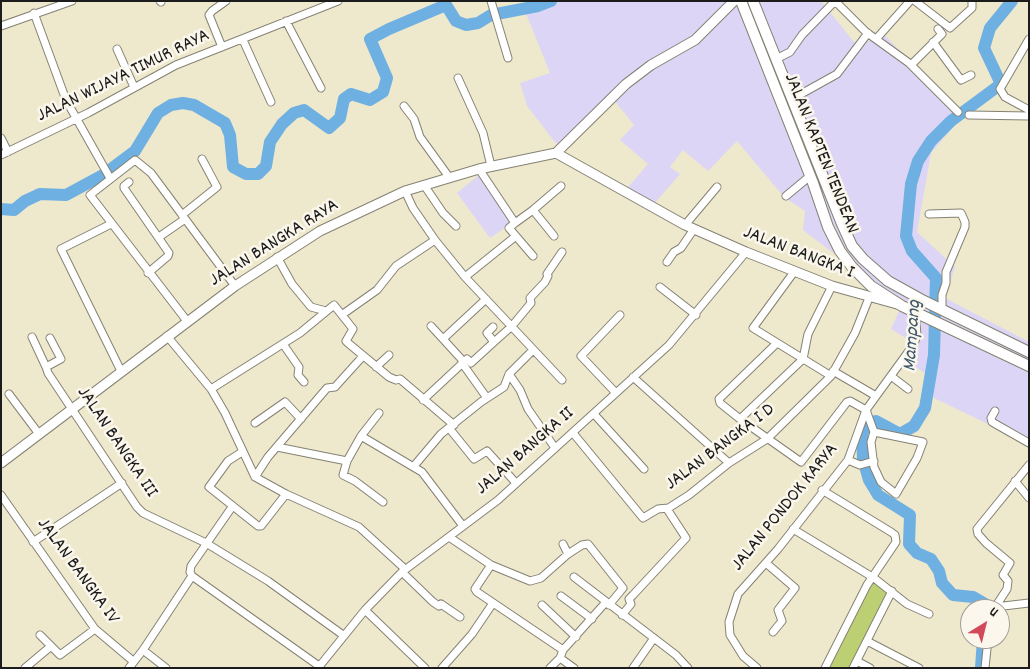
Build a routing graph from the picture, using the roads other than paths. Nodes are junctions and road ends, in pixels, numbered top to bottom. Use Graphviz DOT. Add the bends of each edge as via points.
graph roads {
  1 [pos="72,1"];
  2 [pos="226,1"];
  3 [pos="338,1"];
  4 [pos="491,1"];
  5 [pos="734,1"];
  6 [pos="741,1"];
  7 [pos="753,1"];
  8 [pos="835,1"];
  9 [pos="910,1"];
  10 [pos="915,1"];
  11 [pos="972,1"];
  12 [pos="34,13"];
  13 [pos="286,21"];
  14 [pos="1,26"];
  15 [pos="938,29"];
  16 [pos="868,33"];
  17 [pos="877,38"];
  18 [pos="1029,39"];
  19 [pos="243,40"];
  20 [pos="933,42"];
  21 [pos="222,47"];
  22 [pos="117,49"];
  23 [pos="508,58"];
  24 [pos="776,59"];
  25 [pos="911,65"];
  26 [pos="971,75"];
  27 [pos="458,78"];
  28 [pos="134,87"];
  29 [pos="321,88"];
  30 [pos="792,99"];
  31 [pos="272,102"];
  32 [pos="404,106"];
  33 [pos="1029,110"];
  34 [pos="958,112"];
  35 [pos="969,115"];
  36 [pos="1029,116"];
  37 [pos="75,118"];
  38 [pos="1,138"];
  39 [pos="5,153"];
  40 [pos="556,153"];
  41 [pos="202,158"];
  42 [pos="491,166"];
  43 [pos="478,169"];
  44 [pos="107,173"];
  45 [pos="810,176"];
  46 [pos="449,177"];
  47 [pos="129,182"];
  48 [pos="424,185"];
  49 [pos="561,186"];
  50 [pos="717,187"];
  51 [pos="405,191"];
  52 [pos="786,196"];
  53 [pos="533,210"];
  54 [pos="929,214"];
  55 [pos="183,217"];
  56 [pos="515,223"];
  57 [pos="111,224"];
  58 [pos="685,225"];
  59 [pos="456,226"];
  60 [pos="694,229"];
  61 [pos="516,236"];
  62 [pos="554,236"];
  63 [pos="159,237"];
  64 [pos="435,240"];
  65 [pos="562,252"];
  66 [pos="746,252"];
  67 [pos="533,256"];
  68 [pos="277,257"];
  69 [pos="667,262"];
  70 [pos="794,272"];
  71 [pos="148,273"];
  72 [pos="465,277"];
  73 [pos="235,286"];
  74 [pos="832,286"];
  75 [pos="660,287"];
  76 [pos="869,298"];
  77 [pos="486,299"];
  78 [pos="902,306"];
  79 [pos="940,309"];
  80 [pos="326,311"];
  81 [pos="918,313"];
  82 [pos="343,314"];
  83 [pos="620,315"];
  84 [pos="696,315"];
  85 [pos="186,321"];
  86 [pos="430,326"];
  87 [pos="512,326"];
  88 [pos="493,327"];
  89 [pos="167,336"];
  90 [pos="32,337"];
  91 [pos="50,338"];
  92 [pos="443,339"];
  93 [pos="494,342"];
  94 [pos="777,343"];
  95 [pos="283,344"];
  96 [pos="533,350"];
  97 [pos="1029,352"];
  98 [pos="389,355"];
  99 [pos="363,356"];
  100 [pos="803,359"];
  101 [pos="463,363"];
  102 [pos="1029,366"];
  103 [pos="46,367"];
  104 [pos="376,367"];
  105 [pos="121,371"];
  106 [pos="509,374"];
  107 [pos="832,374"];
  108 [pos="891,376"];
  109 [pos="633,377"];
  110 [pos="562,380"];
  111 [pos="304,382"];
  112 [pos="211,389"];
  113 [pos="908,389"];
  114 [pos="616,393"];
  115 [pos="9,394"];
  116 [pos="876,396"];
  117 [pos="487,398"];
  118 [pos="423,400"];
  119 [pos="73,408"];
  120 [pos="866,410"];
  121 [pos="995,411"];
  122 [pos="379,413"];
  123 [pos="594,414"];
  124 [pos="301,419"];
  125 [pos="740,419"];
  126 [pos="255,423"];
  127 [pos="871,425"];
  128 [pos="452,426"];
  129 [pos="573,433"];
  130 [pos="38,434"];
  131 [pos="361,436"];
  132 [pos="767,439"];
  133 [pos="1029,443"];
  134 [pos="276,447"];
  135 [pos="555,448"];
  136 [pos="242,452"];
  137 [pos="848,460"];
  138 [pos="347,461"];
  139 [pos="1,463"];
  140 [pos="728,463"];
  141 [pos="867,463"];
  142 [pos="1029,465"];
  143 [pos="414,466"];
  144 [pos="644,469"];
  145 [pos="255,477"];
  146 [pos="1015,481"];
  147 [pos="122,483"];
  148 [pos="516,483"];
  149 [pos="822,490"];
  150 [pos="286,494"];
  151 [pos="1,495"];
  152 [pos="1029,498"];
  153 [pos="383,502"];
  154 [pos="232,507"];
  155 [pos="668,508"];
  156 [pos="463,526"];
  157 [pos="793,529"];
  158 [pos="449,537"];
  159 [pos="34,542"];
  160 [pos="206,543"];
  161 [pos="563,544"];
  162 [pos="568,554"];
  163 [pos="766,562"];
  164 [pos="491,565"];
  165 [pos="404,570"];
  166 [pos="192,576"];
  167 [pos="574,577"];
  168 [pos="874,578"];
  169 [pos="892,591"];
  170 [pos="561,596"];
  171 [pos="1000,599"];
  172 [pos="1029,603"];
  173 [pos="492,604"];
  174 [pos="607,604"];
  175 [pos="542,605"];
  176 [pos="1010,605"];
  177 [pos="364,610"];
  178 [pos="928,614"];
  179 [pos="622,615"];
  180 [pos="460,617"];
  181 [pos="592,619"];
  182 [pos="95,628"];
  183 [pos="772,632"];
  184 [pos="40,635"];
  185 [pos="343,635"];
  186 [pos="576,637"];
  187 [pos="654,638"];
  188 [pos="867,641"];
  189 [pos="50,647"];
  190 [pos="987,649"];
  191 [pos="143,650"];
  192 [pos="563,650"];
  193 [pos="560,658"];
  194 [pos="855,664"];
  195 [pos="131,665"];
  196 [pos="318,667"];
  197 [pos="25,668"];
  198 [pos="166,668"];
  199 [pos="425,668"];
  200 [pos="442,668"];
  201 [pos="550,668"];
  202 [pos="574,668"];
  203 [pos="633,668"];
  204 [pos="688,668"];
  205 [pos="757,668"];
  206 [pos="825,668"];
  207 [pos="870,668"];
  208 [pos="919,668"];
  209 [pos="985,668"];
  1 -- 12 [label="street"];
  2 -- 21 [label="street" via="209,15"];
  3 -- 13 [label="street, JALAN WIJAYA TIMUR RAYA"];
  4 -- 23 [label="street"];
  5 -- 40 [label="street" via="695,40 626,84"];
  6 -- 45 [label="main road, JALAN KAPTEN TENDEAN"];
  7 -- 24 [label="main road, JALAN KAPTEN TENDEAN"];
  8 -- 16 [label="street"];
  8 -- 24 [label="street" via="790,52"];
  9 -- 17 [label="street"];
  10 -- 11 [label="street" via="950,28 972,8"];
  12 -- 14 [label="street"];
  12 -- 37 [label="street"];
  13 -- 19 [label="street, JALAN WIJAYA TIMUR RAYA"];
  13 -- 29 [label="street"];
  15 -- 20 [label="street" via="942,33"];
  16 -- 17 [label="street"];
  16 -- 30 [label="street" via="837,74"];
  17 -- 25 [label="street"];
  18 -- 33 [label="street" via="1000,89 1005,97"];
  19 -- 21 [label="street, JALAN WIJAYA TIMUR RAYA"];
  19 -- 31 [label="street"];
  20 -- 25 [label="street"];
  20 -- 26 [label="street" via="961,80"];
  21 -- 28 [label="street, JALAN WIJAYA TIMUR RAYA" via="176,65"];
  22 -- 28 [label="street"];
  24 -- 30 [label="main road, JALAN KAPTEN TENDEAN"];
  25 -- 34 [label="street"];
  27 -- 42 [label="street" via="483,133"];
  28 -- 37 [label="street, JALAN WIJAYA TIMUR RAYA"];
  30 -- 79 [label="main road, JALAN KAPTEN TENDEAN" via="852,246 888,281"];
  32 -- 46 [label="street" via="414,119 420,137"];
  35 -- 36 [label="street"];
  37 -- 39 [label="street, JALAN WIJAYA TIMUR RAYA"];
  37 -- 44 [label="street"];
  38 -- 39 [label="street"];
  40 -- 42 [label="street, JALAN BANGKA RAYA"];
  40 -- 58 [label="street, JALAN BANGKA I"];
  41 -- 55 [label="street" via="218,186"];
  42 -- 43 [label="street, JALAN BANGKA RAYA"];
  43 -- 46 [label="street, JALAN BANGKA RAYA"];
  43 -- 56 [label="street"];
  44 -- 55 [label="street" via="134,160 151,173"];
  44 -- 57 [label="street" via="90,195"];
  45 -- 52 [label="street"];
  45 -- 78 [label="main road, JALAN KAPTEN TENDEAN" via="828,227 843,255 862,279"];
  46 -- 48 [label="street, JALAN BANGKA RAYA"];
  47 -- 63 [label="street" via="124,188"];
  48 -- 51 [label="street, JALAN BANGKA RAYA"];
  48 -- 59 [label="street"];
  49 -- 53 [label="street"];
  50 -- 58 [label="street"];
  51 -- 64 [label="street"];
  51 -- 68 [label="street, JALAN BANGKA RAYA" via="346,217"];
  53 -- 56 [label="street"];
  53 -- 62 [label="street"];
  54 -- 79 [label="street" via="961,213 965,222 946,272"];
  55 -- 63 [label="street"];
  55 -- 73 [label="street"];
  56 -- 61 [label="street" via="509,228"];
  57 -- 71 [label="street"];
  57 -- 105 [label="street" via="60,249"];
  58 -- 60 [label="street, JALAN BANGKA I"];
  60 -- 66 [label="street, JALAN BANGKA I"];
  60 -- 69 [label="street"];
  61 -- 67 [label="street"];
  61 -- 72 [label="street"];
  63 -- 71 [label="street" via="169,255"];
  64 -- 72 [label="street"];
  64 -- 82 [label="street" via="396,266 373,293"];
  65 -- 87 [label="street" via="545,282 530,298 531,303"];
  66 -- 70 [label="street, JALAN BANGKA I"];
  66 -- 84 [label="street, JALAN BANGKA II"];
  68 -- 73 [label="street, JALAN BANGKA RAYA"];
  68 -- 80 [label="street" via="292,284 311,307"];
  70 -- 74 [label="street, JALAN BANGKA I"];
  70 -- 94 [label="street" via="753,328"];
  71 -- 85 [label="street"];
  72 -- 77 [label="street"];
  73 -- 85 [label="street, JALAN BANGKA RAYA"];
  74 -- 76 [label="street, JALAN BANGKA I"];
  74 -- 100 [label="street" via="808,334"];
  75 -- 84 [label="street"];
  76 -- 78 [label="street, JALAN BANGKA I"];
  76 -- 107 [label="street, JALAN BANGKA I D" via="855,333"];
  77 -- 87 [label="street"];
  77 -- 92 [label="street"];
  78 -- 81 [label="main road, JALAN KAPTEN TENDEAN"];
  79 -- 97 [label="main road, JALAN KAPTEN TENDEAN"];
  80 -- 82 [label="street" via="334,305"];
  80 -- 95 [label="street"];
  81 -- 102 [label="main road, JALAN KAPTEN TENDEAN"];
  81 -- 108 [label="street, JALAN PONDOK KARYA" via="914,344"];
  82 -- 99 [label="street" via="353,329 346,341"];
  83 -- 114 [label="street" via="581,356"];
  84 -- 109 [label="street, JALAN BANGKA II"];
  85 -- 89 [label="street, JALAN BANGKA RAYA"];
  86 -- 92 [label="street"];
  87 -- 93 [label="street"];
  87 -- 96 [label="street"];
  88 -- 93 [label="street" via="487,333"];
  89 -- 105 [label="street, JALAN BANGKA RAYA"];
  89 -- 112 [label="street"];
  90 -- 103 [label="street, JALAN BANGKA III"];
  91 -- 103 [label="street" via="61,359"];
  92 -- 101 [label="street"];
  93 -- 101 [label="street" via="471,363 467,359"];
  94 -- 100 [label="street"];
  94 -- 125 [label="street" via="719,398 720,403"];
  95 -- 111 [label="street" via="299,367 298,375"];
  95 -- 112 [label="street"];
  96 -- 106 [label="street"];
  96 -- 110 [label="street"];
  98 -- 104 [label="street"];
  99 -- 104 [label="street"];
  99 -- 124 [label="street" via="335,387 328,388"];
  100 -- 107 [label="street"];
  100 -- 125 [label="street"];
  101 -- 117 [label="street"];
  101 -- 118 [label="street"];
  103 -- 119 [label="street, JALAN BANGKA III"];
  104 -- 118 [label="street" via="396,380 400,379"];
  105 -- 119 [label="street, JALAN BANGKA RAYA"];
  106 -- 117 [label="street" via="504,387"];
  106 -- 135 [label="street"];
  107 -- 116 [label="street"];
  107 -- 132 [label="street, JALAN BANGKA I D"];
  108 -- 113 [label="street"];
  108 -- 116 [label="street, JALAN PONDOK KARYA"];
  109 -- 114 [label="street, JALAN BANGKA II"];
  109 -- 140 [label="street"];
  112 -- 136 [label="street"];
  114 -- 123 [label="street, JALAN BANGKA II"];
  115 -- 130 [label="street"];
  116 -- 120 [label="street, JALAN PONDOK KARYA"];
  117 -- 128 [label="street"];
  118 -- 128 [label="street"];
  119 -- 130 [label="street, JALAN BANGKA RAYA"];
  119 -- 147 [label="street, JALAN BANGKA III"];
  120 -- 127 [label="street"];
  120 -- 132 [label="street" via="846,402 801,462"];
  120 -- 137 [label="street, JALAN PONDOK KARYA"];
  121 -- 133 [label="street" via="992,422"];
  122 -- 131 [label="street"];
  123 -- 129 [label="street, JALAN BANGKA II"];
  123 -- 144 [label="street"];
  124 -- 126 [label="street" via="285,402"];
  124 -- 134 [label="street"];
  125 -- 132 [label="street"];
  127 -- 141 [label="street"];
  127 -- 141 [label="street" via="923,442 896,494 881,482"];
  128 -- 143 [label="street"];
  128 -- 148 [label="street" via="474,459 486,451"];
  129 -- 135 [label="street, JALAN BANGKA II"];
  129 -- 155 [label="street" via="643,518 658,509"];
  130 -- 139 [label="street, JALAN BANGKA RAYA"];
  131 -- 138 [label="street"];
  131 -- 143 [label="street"];
  132 -- 140 [label="street, JALAN BANGKA I D"];
  134 -- 138 [label="street"];
  134 -- 145 [label="street"];
  135 -- 148 [label="street, JALAN BANGKA II"];
  136 -- 145 [label="street"];
  136 -- 154 [label="street" via="228,461 209,487"];
  137 -- 141 [label="street"];
  137 -- 149 [label="street, JALAN PONDOK KARYA"];
  138 -- 153 [label="street" via="343,476"];
  140 -- 155 [label="street, JALAN BANGKA I D"];
  142 -- 146 [label="street"];
  143 -- 156 [label="street" via="428,477"];
  145 -- 150 [label="street"];
  146 -- 152 [label="street"];
  146 -- 171 [label="street" via="977,529 986,543 1010,563 1003,575 1008,581 1006,589"];
  147 -- 159 [label="street"];
  147 -- 160 [label="street, JALAN BANGKA III" via="143,513"];
  148 -- 156 [label="street, JALAN BANGKA II"];
  149 -- 157 [label="street, JALAN PONDOK KARYA"];
  149 -- 168 [label="street" via="895,535 896,542"];
  150 -- 154 [label="street" via="261,526"];
  150 -- 165 [label="street" via="359,527"];
  151 -- 159 [label="street, JALAN BANGKA IV"];
  154 -- 160 [label="street"];
  155 -- 179 [label="street, JALAN BANGKA I D" via="666,510 686,538 633,594 629,600 631,604"];
  156 -- 158 [label="street, JALAN BANGKA II"];
  157 -- 163 [label="street, JALAN PONDOK KARYA"];
  157 -- 168 [label="street"];
  158 -- 164 [label="street"];
  158 -- 165 [label="street, JALAN BANGKA II"];
  159 -- 182 [label="street, JALAN BANGKA IV"];
  160 -- 166 [label="street" via="191,566"];
  160 -- 185 [label="street, JALAN BANGKA III" via="268,581"];
  161 -- 162 [label="street"];
  162 -- 164 [label="street" via="549,573 530,581"];
  162 -- 174 [label="street" via="582,545 592,547 623,588"];
  163 -- 183 [label="street" via="795,588 778,610 782,621"];
  163 -- 205 [label="street, JALAN PONDOK KARYA" via="738,594 729,622 736,648"];
  164 -- 173 [label="street" via="475,589"];
  165 -- 177 [label="street, JALAN BANGKA II"];
  165 -- 180 [label="street" via="433,602"];
  166 -- 191 [label="street"];
  166 -- 196 [label="street"];
  167 -- 174 [label="street"];
  168 -- 169 [label="street"];
  168 -- 206 [label="street"];
  169 -- 178 [label="street" via="907,604"];
  169 -- 188 [label="street"];
  170 -- 181 [label="street"];
  172 -- 176 [label="street"];
  173 -- 192 [label="street"];
  173 -- 200 [label="street" via="472,634"];
  174 -- 179 [label="street"];
  174 -- 181 [label="street"];
  175 -- 186 [label="street"];
  177 -- 185 [label="street, JALAN BANGKA II"];
  177 -- 199 [label="street"];
  179 -- 187 [label="street"];
  181 -- 186 [label="street"];
  182 -- 189 [label="street" via="60,655"];
  182 -- 195 [label="street, JALAN BANGKA IV"];
  184 -- 189 [label="street"];
  185 -- 196 [label="street, JALAN BANGKA II"];
  186 -- 192 [label="street"];
  187 -- 203 [label="street"];
  187 -- 204 [label="street"];
  188 -- 194 [label="street"];
  188 -- 208 [label="street"];
  189 -- 197 [label="street"];
  190 -- 209 [label="street"];
  191 -- 195 [label="street"];
  191 -- 198 [label="street"];
  192 -- 193 [label="street"];
  193 -- 201 [label="street"];
  193 -- 202 [label="street"];
  194 -- 207 [label="street"];
}
